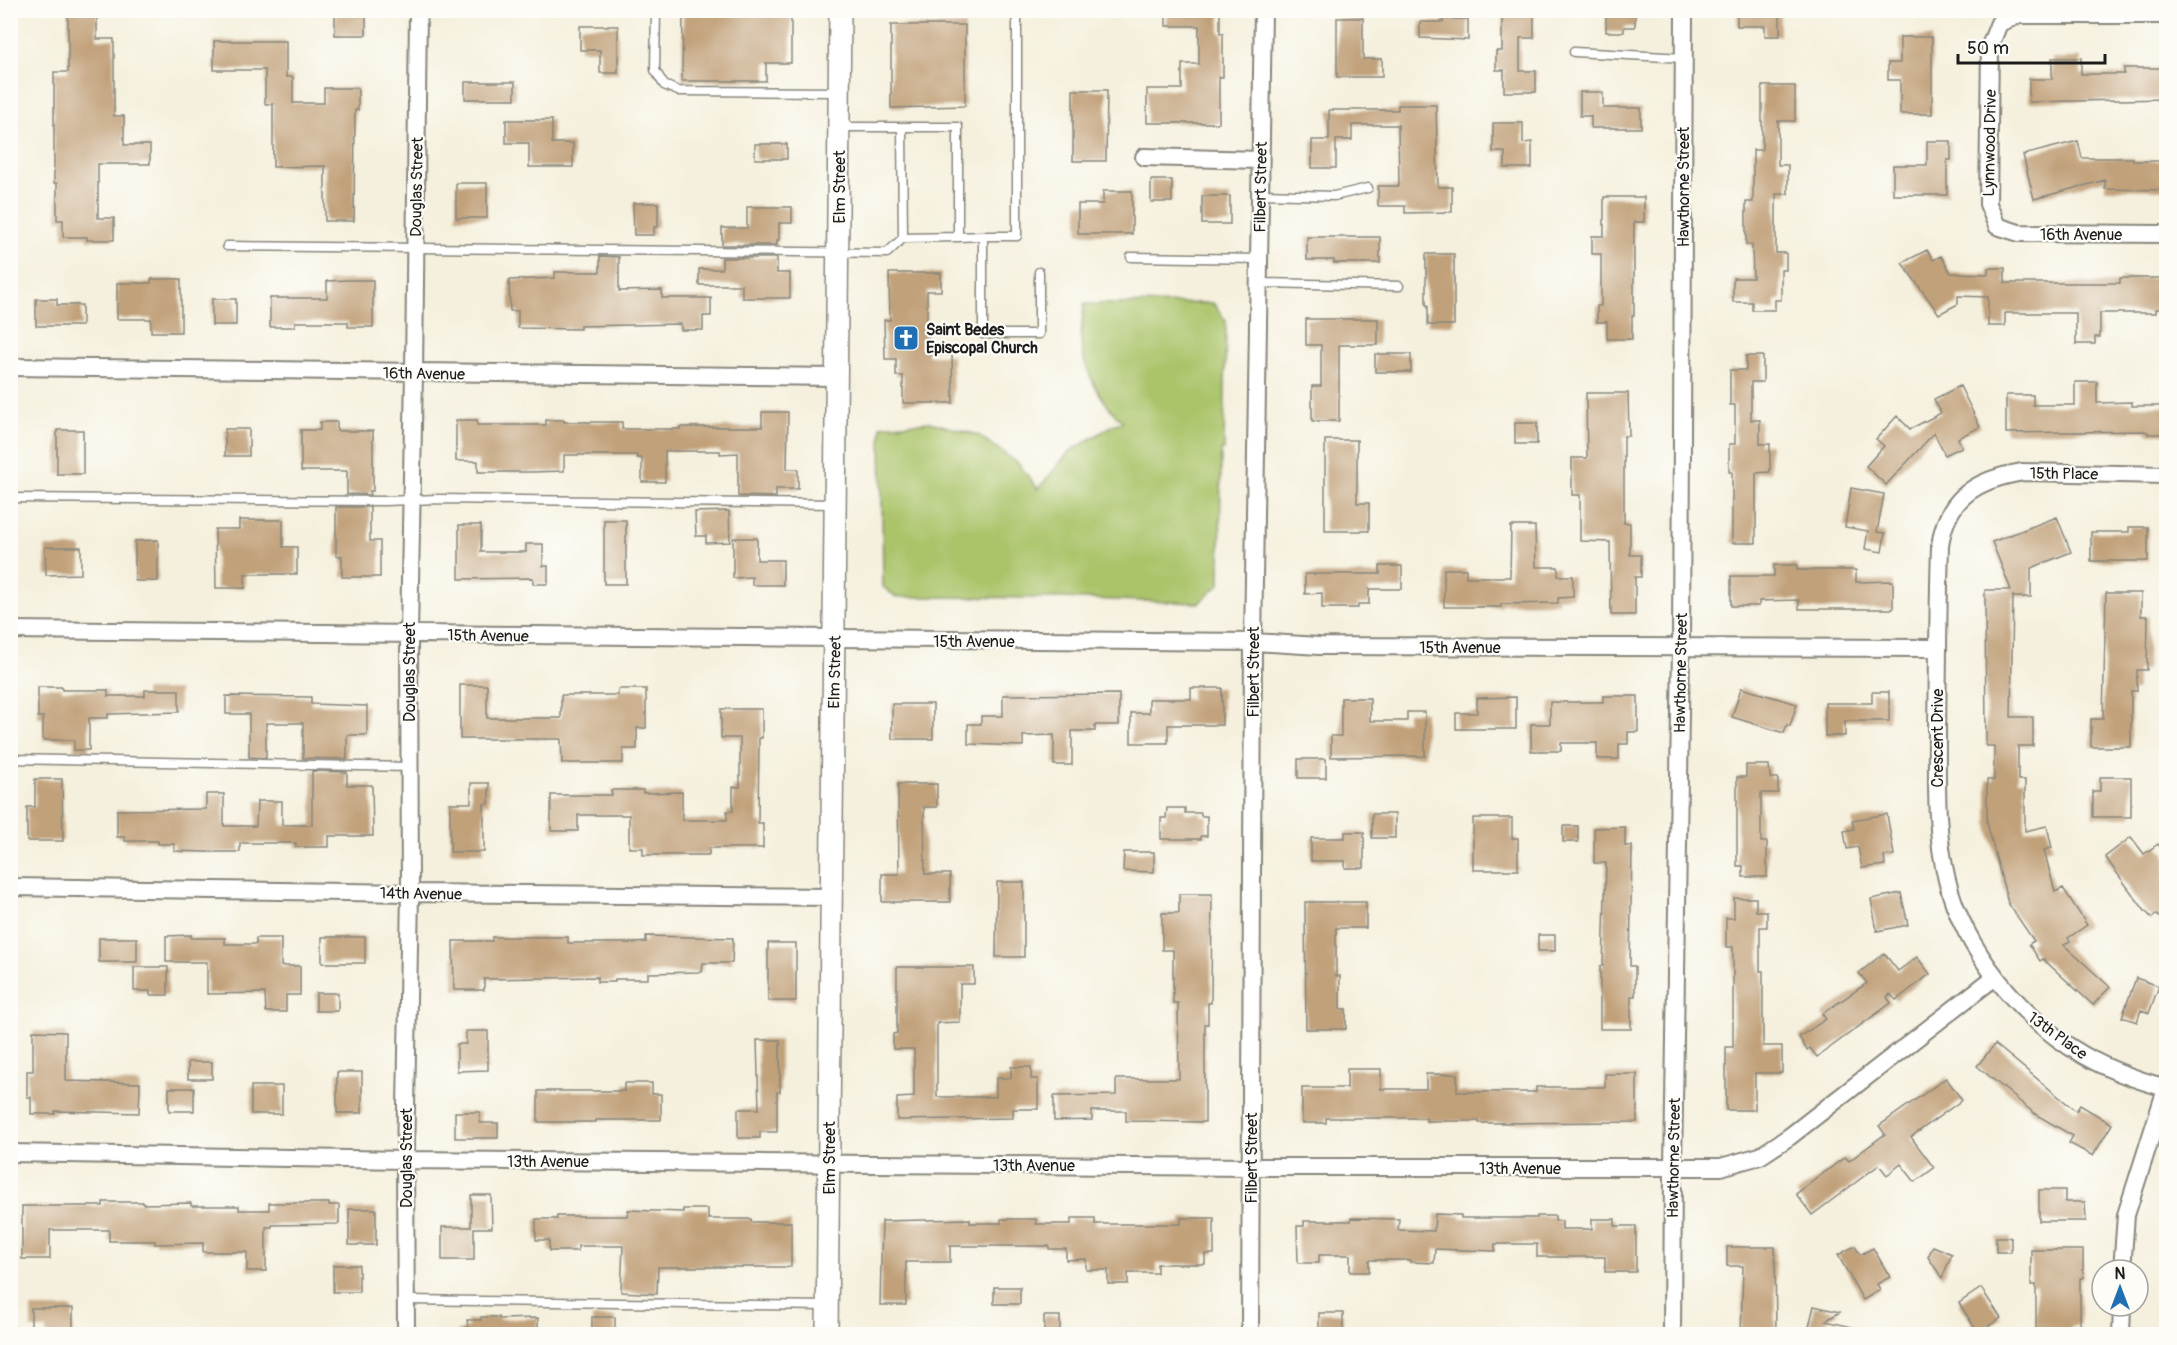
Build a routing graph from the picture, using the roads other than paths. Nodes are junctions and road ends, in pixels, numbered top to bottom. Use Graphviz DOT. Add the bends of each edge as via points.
graph roads {
  1 [pos="418,10"];
  2 [pos="656,10"];
  3 [pos="840,10"];
  4 [pos="1017,10"];
  5 [pos="1263,10"];
  6 [pos="1684,10"];
  7 [pos="2166,15"];
  8 [pos="1574,52"];
  9 [pos="1684,58"];
  10 [pos="839,92"];
  11 [pos="839,127"];
  12 [pos="902,127"];
  13 [pos="1144,157"];
  14 [pos="1260,160"];
  15 [pos="1368,188"];
  16 [pos="1259,194"];
  17 [pos="1996,226"];
  18 [pos="2166,234"];
  19 [pos="958,237"];
  20 [pos="983,237"];
  21 [pos="903,238"];
  22 [pos="227,246"];
  23 [pos="416,247"];
  24 [pos="838,252"];
  25 [pos="1131,258"];
  26 [pos="1258,260"];
  27 [pos="1039,272"];
  28 [pos="1258,283"];
  29 [pos="1399,286"];
  30 [pos="10,367"];
  31 [pos="414,373"];
  32 [pos="837,377"];
  33 [pos="2166,475"];
  34 [pos="1966,493"];
  35 [pos="10,498"];
  36 [pos="411,500"];
  37 [pos="836,504"];
  38 [pos="10,630"];
  39 [pos="409,634"];
  40 [pos="834,639"];
  41 [pos="1253,642"];
  42 [pos="1681,648"];
  43 [pos="1938,648"];
  44 [pos="10,759"];
  45 [pos="410,767"];
  46 [pos="10,887"];
  47 [pos="410,893"];
  48 [pos="831,897"];
  49 [pos="1995,977"];
  50 [pos="2166,1089"];
  51 [pos="10,1152"];
  52 [pos="405,1160"];
  53 [pos="829,1164"];
  54 [pos="1251,1167"];
  55 [pos="1673,1168"];
  56 [pos="2123,1258"];
  57 [pos="406,1300"];
  58 [pos="828,1306"];
  59 [pos="2122,1318"];
  60 [pos="406,1335"];
  61 [pos="827,1335"];
  62 [pos="1250,1335"];
  63 [pos="1672,1335"];
  64 [pos="2121,1335"];
  1 -- 23 [label="street, Douglas Street"];
  2 -- 10 [label="lane" via="655,70 664,85 678,91"];
  3 -- 10 [label="street, Elm Street"];
  4 -- 20 [label="lane" via="1017,237"];
  5 -- 14 [label="street, Filbert Street"];
  6 -- 9 [label="street, Hawthorne Street"];
  7 -- 17 [label="street, Lynnwood Drive" via="2019,15 1999,23 1989,58 1988,204"];
  8 -- 9 [label="lane"];
  9 -- 42 [label="street, Hawthorne Street"];
  10 -- 11 [label="street, Elm Street"];
  11 -- 12 [label="lane"];
  11 -- 24 [label="street, Elm Street"];
  12 -- 19 [label="lane" via="958,127"];
  12 -- 21 [label="lane"];
  13 -- 14 [label="street"];
  14 -- 16 [label="street, Filbert Street"];
  15 -- 16 [label="lane" via="1334,196"];
  16 -- 26 [label="street, Filbert Street"];
  17 -- 18 [label="street, 16th Avenue" via="2019,233"];
  19 -- 20 [label="lane"];
  19 -- 21 [label="lane"];
  20 -- 27 [label="lane" via="983,334 1039,334"];
  21 -- 24 [label="lane" via="887,253"];
  22 -- 23 [label="lane"];
  23 -- 24 [label="lane"];
  23 -- 31 [label="street, Douglas Street"];
  24 -- 32 [label="street, Elm Street"];
  25 -- 26 [label="lane"];
  26 -- 28 [label="street, Filbert Street"];
  28 -- 29 [label="lane"];
  28 -- 41 [label="street, Filbert Street"];
  30 -- 31 [label="street, 16th Avenue"];
  31 -- 32 [label="street, 16th Avenue"];
  31 -- 36 [label="street, Douglas Street"];
  32 -- 37 [label="street, Elm Street"];
  33 -- 34 [label="street, 15th Place" via="2023,472 2001,475"];
  34 -- 43 [label="street, Crescent Drive" via="1942,528"];
  35 -- 36 [label="lane"];
  36 -- 37 [label="lane"];
  36 -- 39 [label="street, Douglas Street"];
  37 -- 40 [label="street, Elm Street"];
  38 -- 39 [label="street, 15th Avenue"];
  39 -- 40 [label="street, 15th Avenue"];
  39 -- 45 [label="street, Douglas Street"];
  40 -- 41 [label="street, 15th Avenue"];
  40 -- 48 [label="street, Elm Street"];
  41 -- 42 [label="street, 15th Avenue" via="1319,646"];
  41 -- 54 [label="street, Filbert Street"];
  42 -- 43 [label="street, 15th Avenue"];
  42 -- 55 [label="street, Hawthorne Street"];
  43 -- 49 [label="street, Crescent Drive" via="1937,807 1942,856 1947,883 1968,936"];
  44 -- 45 [label="lane"];
  45 -- 47 [label="street, Douglas Street"];
  46 -- 47 [label="street, 14th Avenue"];
  47 -- 48 [label="street, 14th Avenue"];
  47 -- 52 [label="street, Douglas Street"];
  48 -- 53 [label="street, Elm Street"];
  49 -- 50 [label="street, 13th Place" via="2021,1008 2081,1054"];
  49 -- 55 [label="street, 13th Avenue" via="1760,1156 1721,1167"];
  50 -- 56 [label="street" via="2126,1215"];
  51 -- 52 [label="street, 13th Avenue"];
  52 -- 53 [label="street, 13th Avenue"];
  52 -- 57 [label="street, Douglas Street"];
  53 -- 54 [label="street, 13th Avenue"];
  53 -- 58 [label="street, Elm Street"];
  54 -- 55 [label="street, 13th Avenue"];
  54 -- 62 [label="street, Filbert Street"];
  55 -- 63 [label="street, Hawthorne Street"];
  57 -- 58 [label="lane"];
  57 -- 60 [label="street, Douglas Street"];
  58 -- 61 [label="street, Elm Street"];
  59 -- 64 [label="street"];
}
